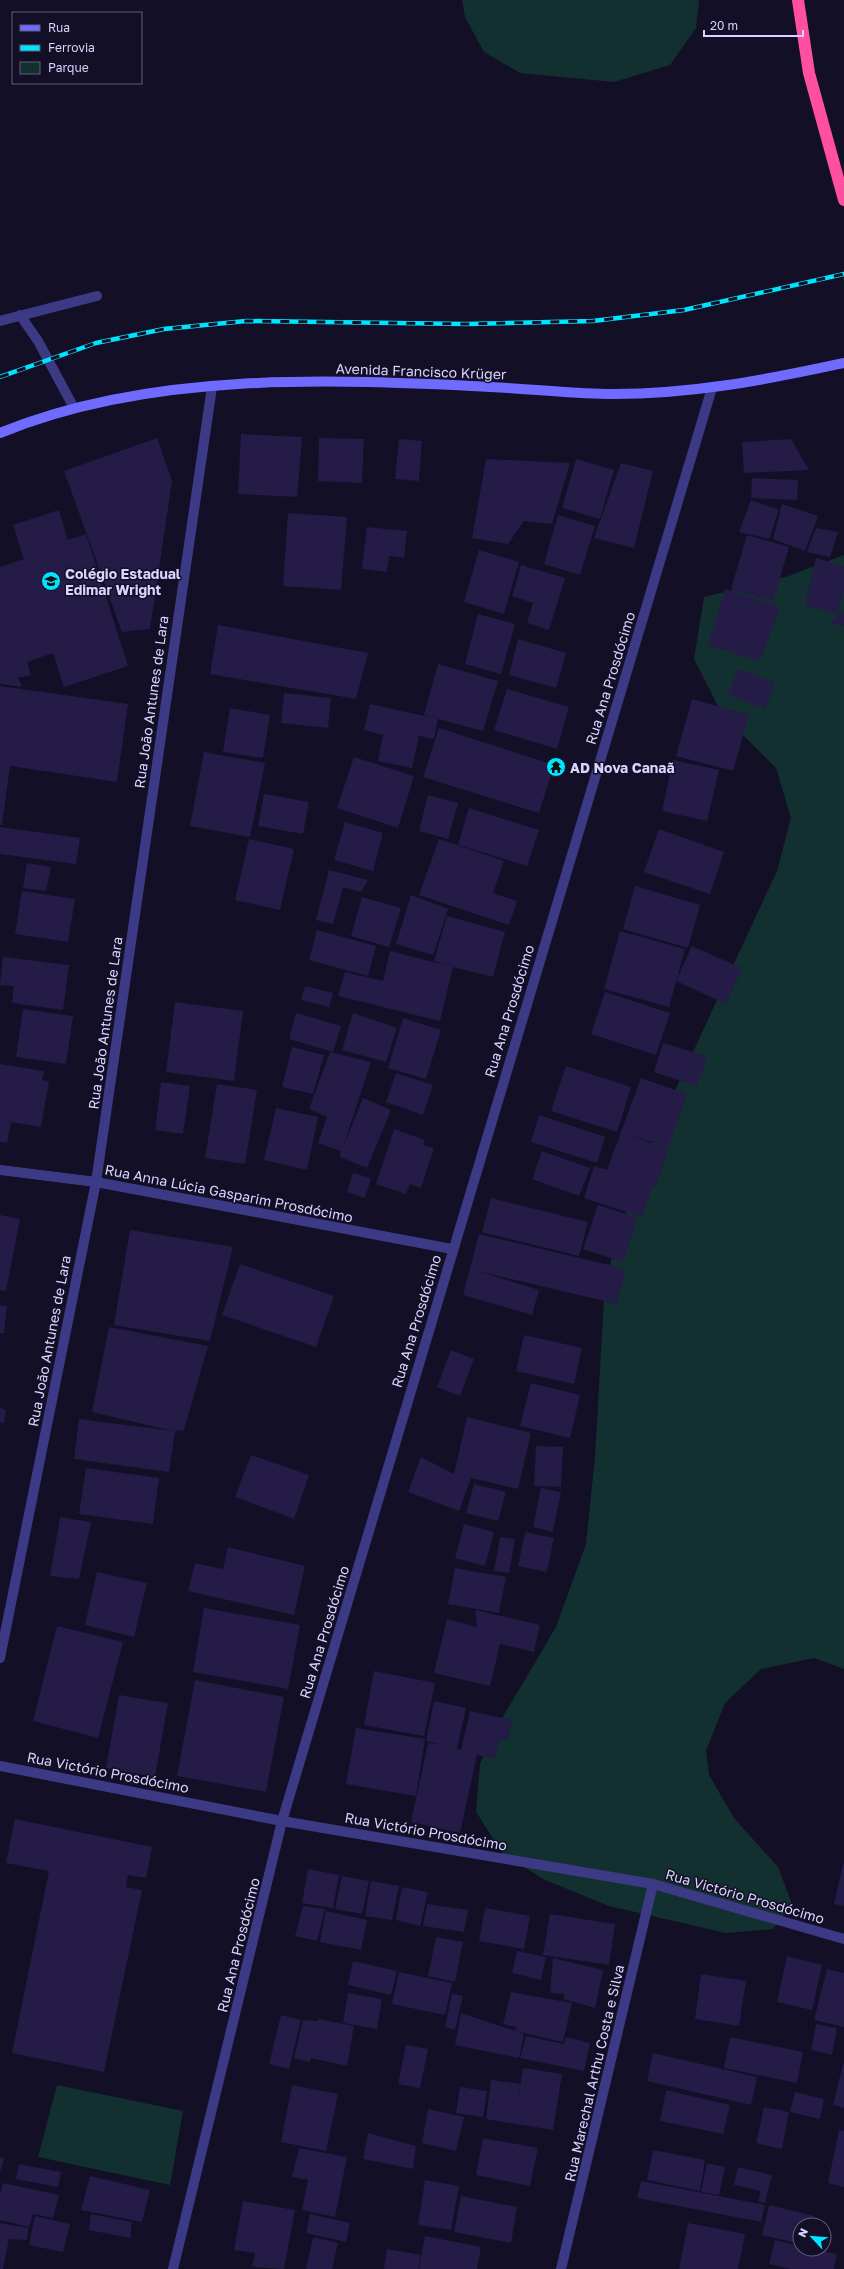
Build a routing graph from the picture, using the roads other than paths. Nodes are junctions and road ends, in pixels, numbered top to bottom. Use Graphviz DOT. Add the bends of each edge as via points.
graph roads {
  1 [pos="798,0"];
  2 [pos="844,200"];
  3 [pos="97,296"];
  4 [pos="20,315"];
  5 [pos="0,321"];
  6 [pos="844,364"];
  7 [pos="212,387"];
  8 [pos="712,388"];
  9 [pos="74,408"];
  10 [pos="0,433"];
  11 [pos="0,1170"];
  12 [pos="96,1182"];
  13 [pos="452,1248"];
  14 [pos="0,1658"];
  15 [pos="0,1766"];
  16 [pos="282,1821"];
  17 [pos="653,1884"];
  18 [pos="844,1939"];
  19 [pos="173,2269"];
  20 [pos="561,2269"];
  1 -- 2 [label="highway" via="809,73"];
  3 -- 4 [label="street"];
  4 -- 5 [label="street"];
  4 -- 9 [label="street" via="38,341"];
  6 -- 8 [label="main road, Avenida Francisco Krüger"];
  7 -- 8 [label="main road, Avenida Francisco Krüger" via="305,381 608,394"];
  7 -- 9 [label="main road, Avenida Francisco Krüger" via="158,392"];
  7 -- 12 [label="street, Rua João Antunes de Lara"];
  8 -- 13 [label="street, Rua Ana Prosdócimo"];
  9 -- 10 [label="main road, Avenida Francisco Krüger"];
  11 -- 12 [label="street, Rua Anna Lúcia Gasparim Prosdócimo"];
  12 -- 13 [label="street, Rua Anna Lúcia Gasparim Prosdócimo"];
  12 -- 14 [label="street, Rua João Antunes de Lara"];
  13 -- 16 [label="street, Rua Ana Prosdócimo"];
  15 -- 16 [label="street, Rua Victório Prosdócimo"];
  16 -- 17 [label="street, Rua Victório Prosdócimo"];
  16 -- 19 [label="street, Rua Ana Prosdócimo"];
  17 -- 18 [label="street, Rua Victório Prosdócimo"];
  17 -- 20 [label="street, Rua Marechal Arthu Costa e Silva"];
}
